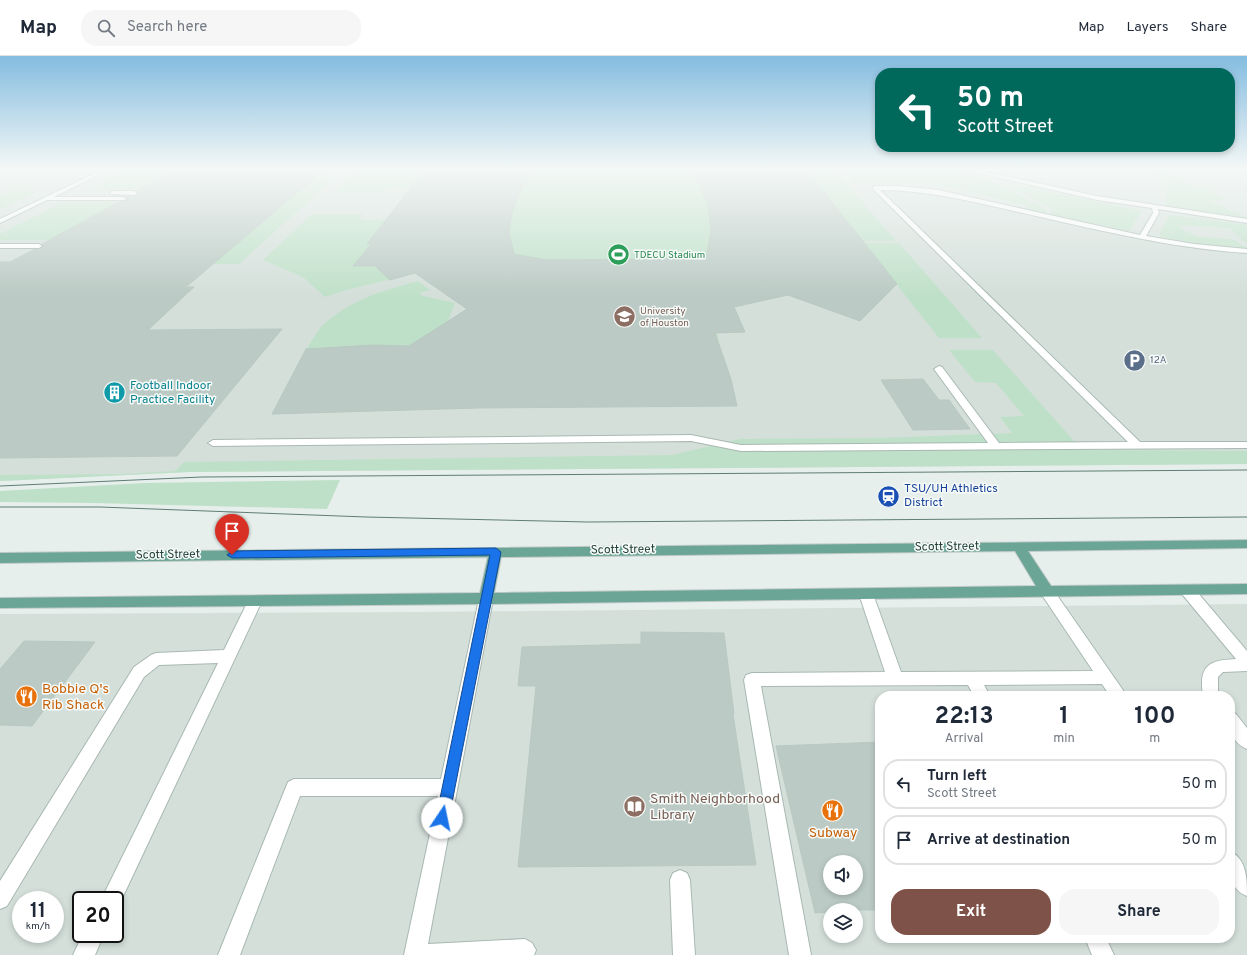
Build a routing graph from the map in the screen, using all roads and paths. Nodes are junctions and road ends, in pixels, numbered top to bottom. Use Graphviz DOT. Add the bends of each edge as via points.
graph roads {
  1 [pos="19,212"];
  2 [pos="899,212"];
  3 [pos="1028,212"];
  4 [pos="1156,212"];
  5 [pos="1183,212"];
  6 [pos="0,221"];
  7 [pos="1247,221"];
  8 [pos="1142,237"];
  9 [pos="0,246"];
  10 [pos="39,246"];
  11 [pos="1247,251"];
  12 [pos="939,369"];
  13 [pos="213,443"];
  14 [pos="1137,445"];
  15 [pos="1247,445"];
  16 [pos="996,446"];
  17 [pos="1247,544"];
  18 [pos="1018,546"];
  19 [pos="496,552"];
  20 [pos="0,558"];
  21 [pos="1247,589"];
  22 [pos="1187,590"];
  23 [pos="1048,592"];
  24 [pos="866,594"];
  25 [pos="486,598"];
  26 [pos="255,601"];
  27 [pos="0,603"];
  28 [pos="229,656"];
  29 [pos="1247,664"];
  30 [pos="1106,677"];
  31 [pos="895,678"];
  32 [pos="973,678"];
  33 [pos="980,691"];
  34 [pos="1116,691"];
  35 [pos="1210,691"];
  36 [pos="1235,725"];
  37 [pos="1247,741"];
  38 [pos="449,787"];
  39 [pos="1235,868"];
  40 [pos="680,880"];
  41 [pos="1247,886"];
  42 [pos="115,891"];
  43 [pos="0,899"];
  44 [pos="90,943"];
  45 [pos="1097,943"];
  46 [pos="525,950"];
  47 [pos="84,955"];
  48 [pos="229,955"];
  49 [pos="415,955"];
  50 [pos="684,955"];
  51 [pos="800,955"];
  52 [pos="1103,955"];
  1 -- 6 [label="street"];
  2 -- 14 [label="street"];
  3 -- 8 [label="street"];
  4 -- 8 [label="street"];
  5 -- 7 [label="street"];
  8 -- 11 [label="street" via="1206,249"];
  9 -- 10 [label="street"];
  12 -- 16 [label="street"];
  13 -- 16 [label="street" via="691,438 741,448"];
  14 -- 15 [label="street"];
  14 -- 16 [label="street"];
  17 -- 18 [label="main road, Scott Street"];
  18 -- 19 [label="main road, Scott Street"];
  18 -- 23 [label="main road"];
  19 -- 20 [label="main road, Scott Street"];
  19 -- 25 [label="main road"];
  21 -- 22 [label="main road"];
  22 -- 23 [label="main road"];
  22 -- 29 [label="street"];
  23 -- 24 [label="main road"];
  23 -- 30 [label="street"];
  24 -- 25 [label="main road"];
  24 -- 31 [label="street"];
  25 -- 26 [label="main road"];
  25 -- 38 [label="street"];
  26 -- 27 [label="main road"];
  26 -- 28 [label="street"];
  28 -- 42 [label="street"];
  28 -- 43 [label="street" via="156,659 139,672"];
  29 -- 35 [label="street" via="1219,666 1210,675"];
  30 -- 32 [label="street"];
  30 -- 34 [label="street"];
  31 -- 32 [label="street"];
  31 -- 51 [label="street" via="752,680"];
  32 -- 33 [label="street"];
  36 -- 37 [label="street"];
  38 -- 48 [label="street" via="294,788"];
  38 -- 49 [label="street"];
  39 -- 41 [label="street"];
  40 -- 50 [label="street"];
  44 -- 47 [label="street"];
  45 -- 52 [label="street"];
  46 -- 49 [label="street"];
}
